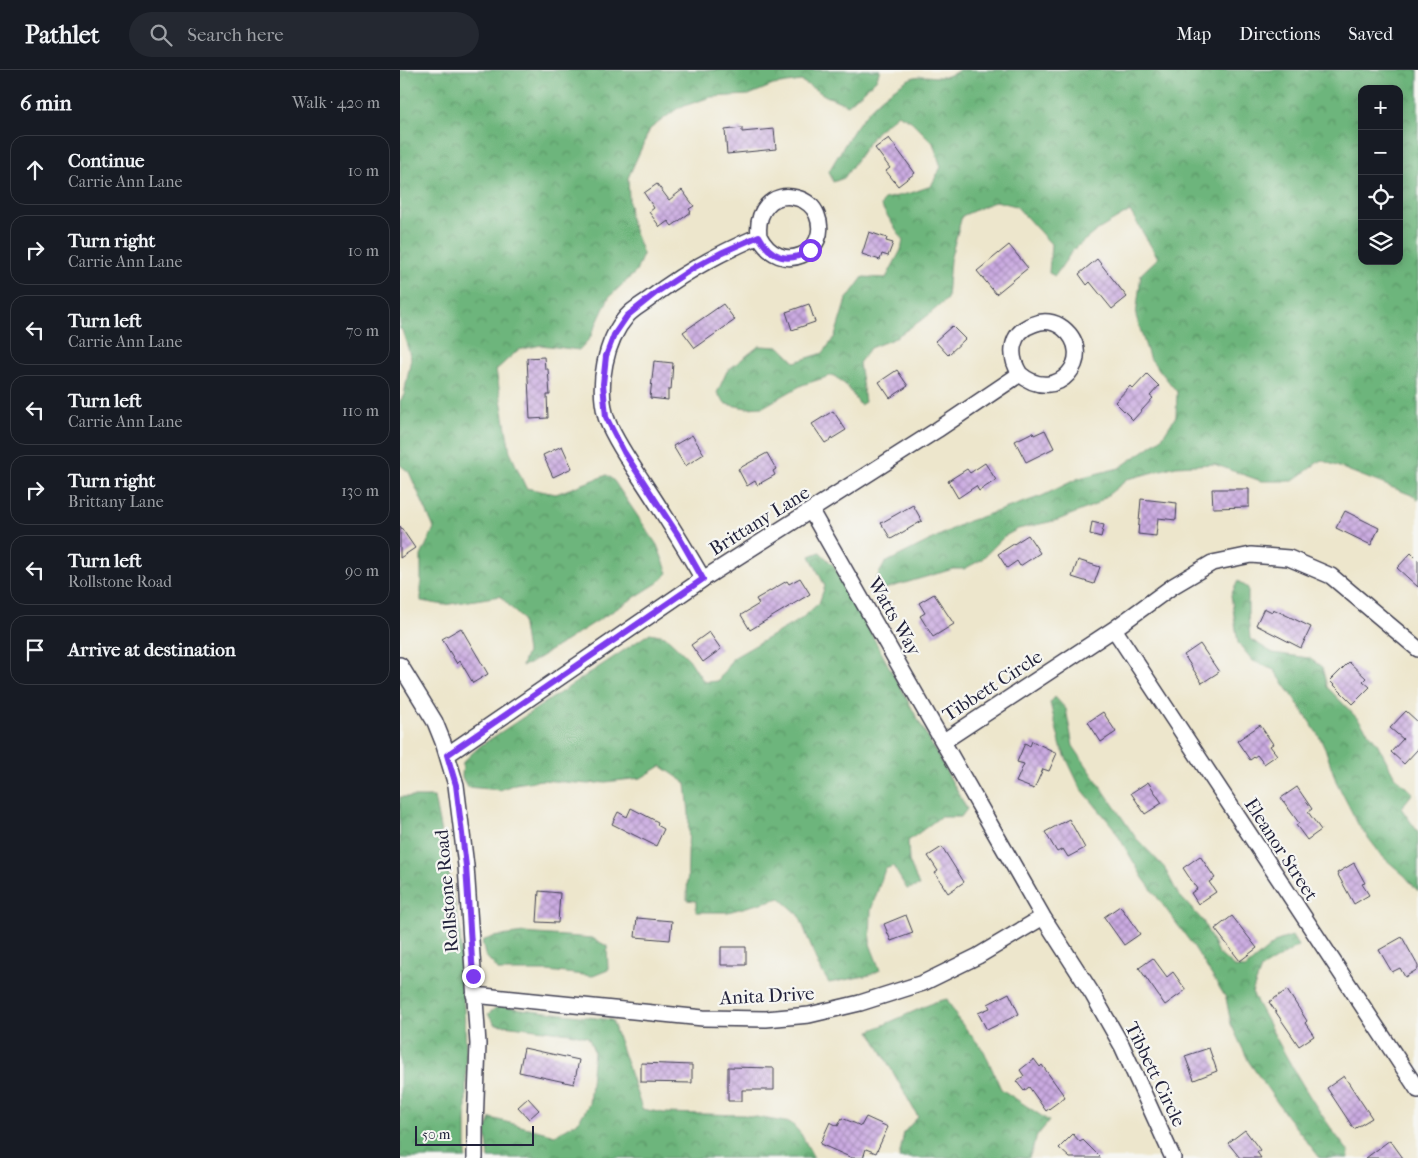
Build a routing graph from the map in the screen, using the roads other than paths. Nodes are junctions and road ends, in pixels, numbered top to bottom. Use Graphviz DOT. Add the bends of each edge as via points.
graph roads {
  1 [pos="759,236"];
  2 [pos="1020,374"];
  3 [pos="811,511"];
  4 [pos="703,579"];
  5 [pos="1114,629"];
  6 [pos="1418,649"];
  7 [pos="400,665"];
  8 [pos="944,741"];
  9 [pos="447,755"];
  10 [pos="1043,917"];
  11 [pos="474,995"];
  12 [pos="1418,1090"];
  13 [pos="475,1158"];
  14 [pos="1173,1158"];
  1 -- 1 [label="street" via="771,253 781,257 801,256 816,241 819,221 809,204 791,196 781,197 765,208 758,226"];
  1 -- 4 [label="street" via="695,267 657,292 627,316 614,335 606,356 603,384 606,417 624,452"];
  2 -- 2 [label="street" via="1036,384 1056,383 1071,370 1075,360 1074,340 1059,325 1049,322 1033,324 1019,333 1014,342 1014,364"];
  2 -- 3 [label="street, Brittany Lane"];
  3 -- 4 [label="street, Brittany Lane"];
  3 -- 8 [label="street, Watts Way"];
  4 -- 9 [label="street, Brittany Lane"];
  5 -- 6 [label="street, Tibbett Circle" via="1173,586 1212,563 1251,555 1289,558 1331,576"];
  5 -- 8 [label="street, Tibbett Circle"];
  5 -- 12 [label="street, Eleanor Street"];
  7 -- 9 [label="street, Rollstone Road" via="435,722"];
  8 -- 10 [label="street, Tibbett Circle"];
  9 -- 11 [label="street, Rollstone Road" via="456,785 466,866"];
  10 -- 11 [label="street, Anita Drive" via="923,984 809,1015 711,1019"];
  10 -- 14 [label="street, Tibbett Circle" via="1122,1046"];
  11 -- 13 [label="street, Rollstone Road" via="478,1044"];
}
